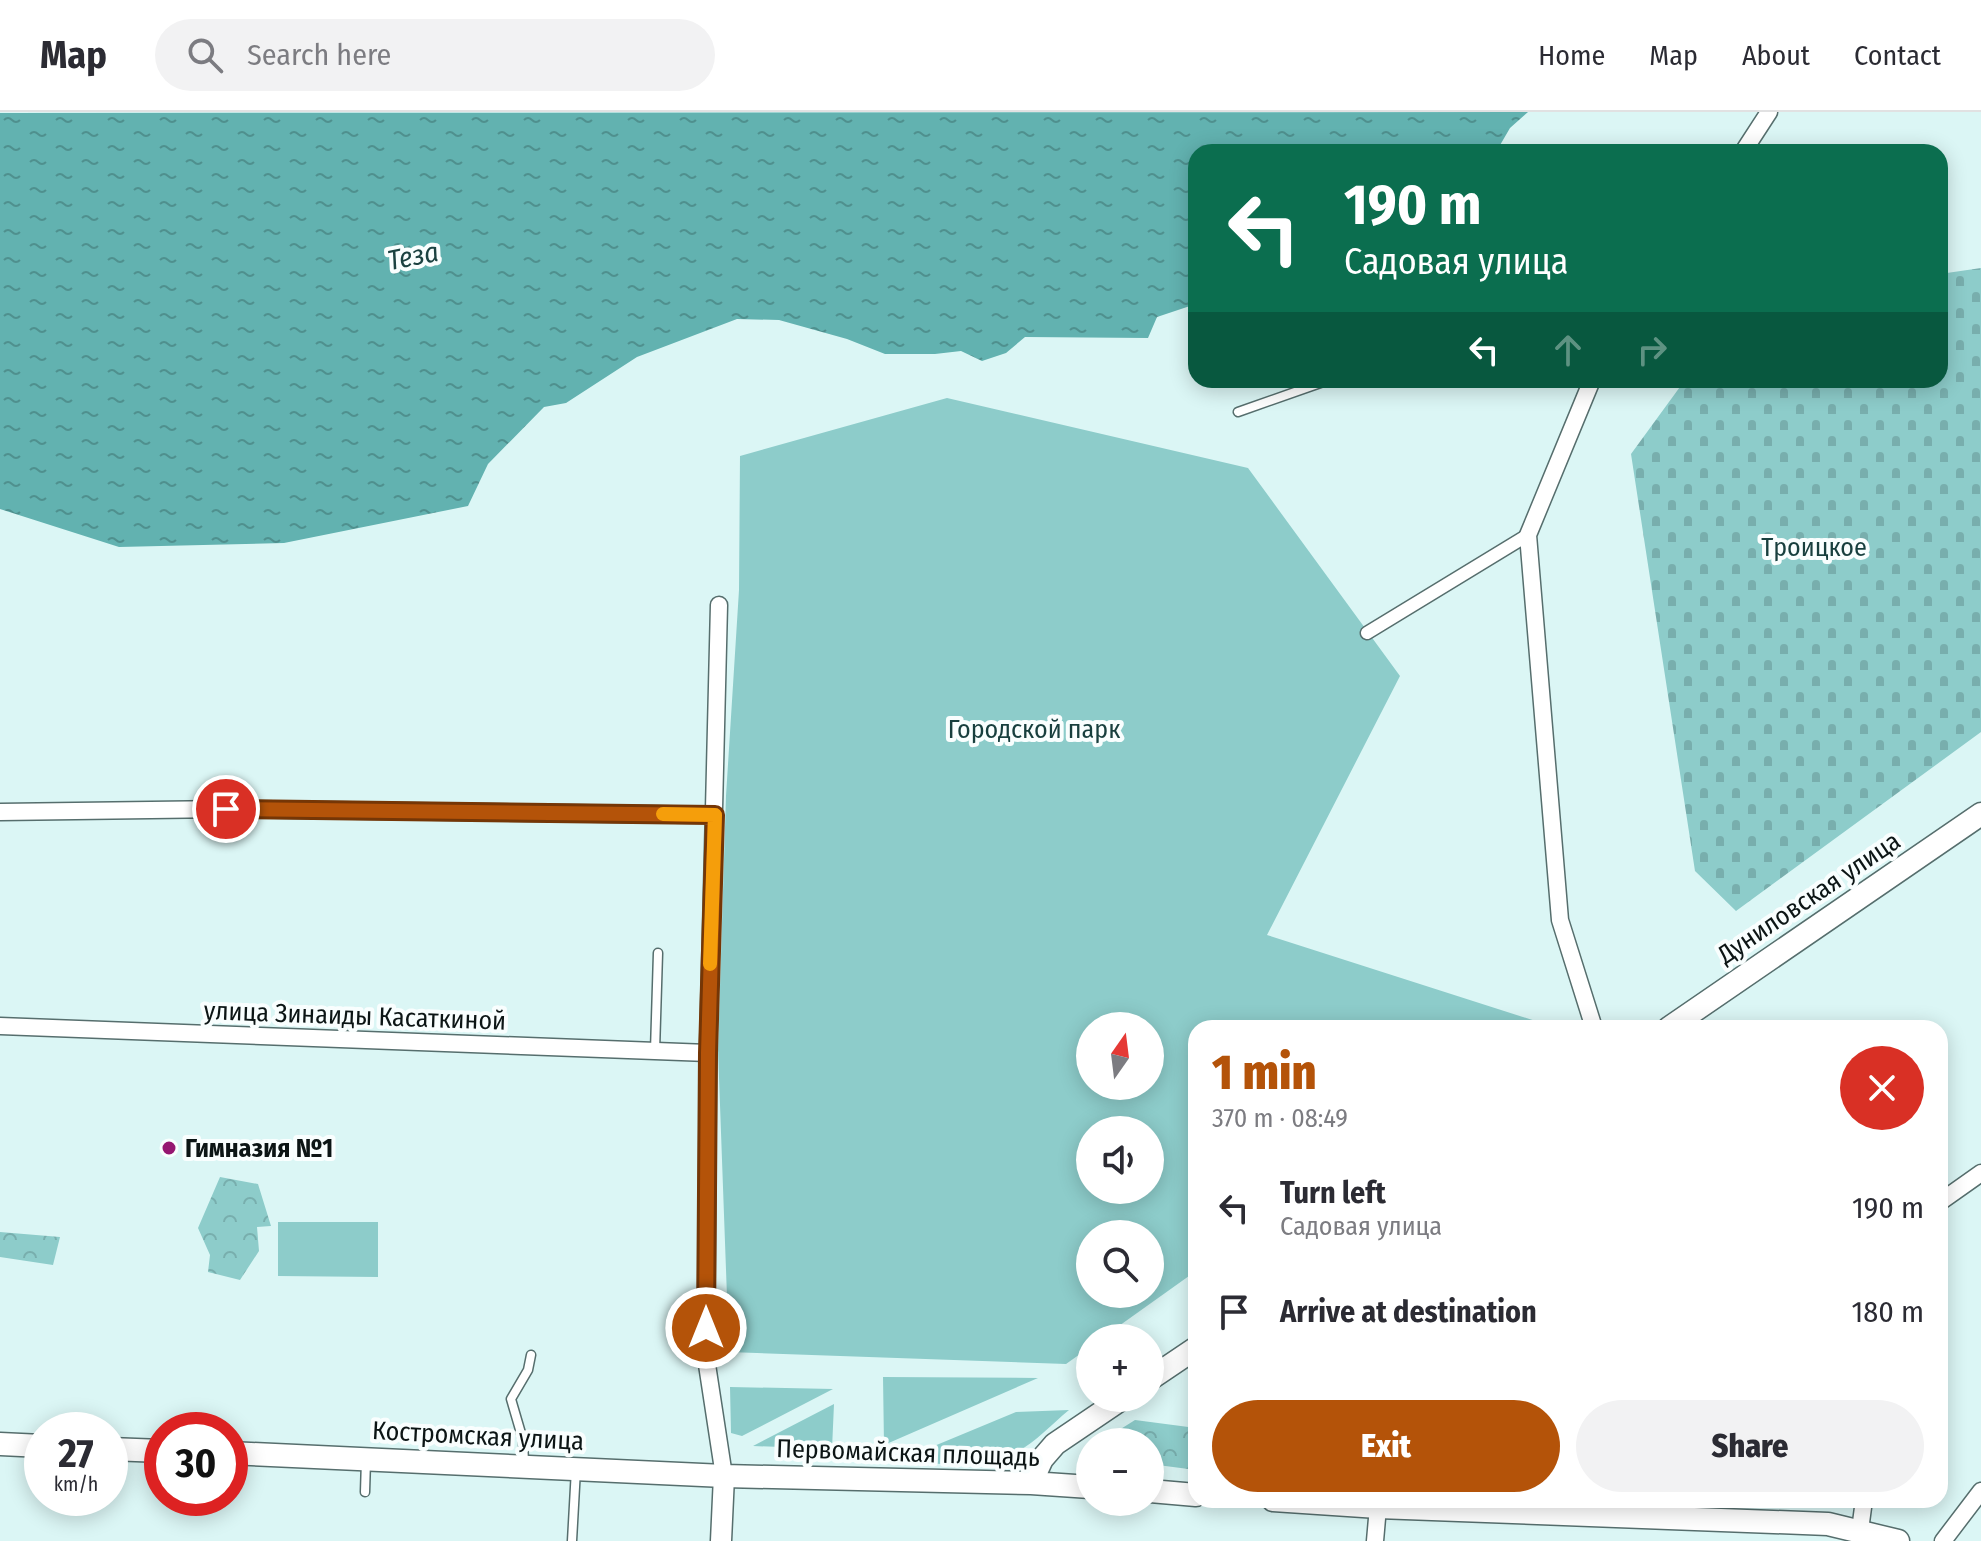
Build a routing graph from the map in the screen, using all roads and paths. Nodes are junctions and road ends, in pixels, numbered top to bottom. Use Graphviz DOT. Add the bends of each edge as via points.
graph roads {
  1 [pos="1769,112"];
  2 [pos="1748,144"];
  3 [pos="1306,388"];
  4 [pos="1589,388"];
  5 [pos="1238,412"];
  6 [pos="1528,535"];
  7 [pos="719,605"];
  8 [pos="1367,633"];
  9 [pos="0,812"];
  10 [pos="1981,814"];
  11 [pos="715,815"];
  12 [pos="658,953"];
  13 [pos="1591,1020"];
  14 [pos="1681,1020"];
  15 [pos="0,1026"];
  16 [pos="655,1051"];
  17 [pos="708,1053"];
  18 [pos="1981,1173"];
  19 [pos="1948,1196"];
  20 [pos="1188,1353"];
  21 [pos="531,1355"];
  22 [pos="1164,1370"];
  23 [pos="1102,1412"];
  24 [pos="0,1444"];
  25 [pos="24,1445"];
  26 [pos="248,1454"];
  27 [pos="366,1459"];
  28 [pos="524,1466"];
  29 [pos="576,1468"];
  30 [pos="724,1476"];
  31 [pos="1031,1483"];
  32 [pos="1076,1486"];
  33 [pos="1981,1491"];
  34 [pos="365,1492"];
  35 [pos="1164,1492"];
  36 [pos="1188,1494"];
  37 [pos="1378,1508"];
  38 [pos="1543,1508"];
  39 [pos="1863,1508"];
  40 [pos="1860,1530"];
  41 [pos="1827,1532"];
  42 [pos="572,1541"];
  43 [pos="721,1541"];
  44 [pos="1375,1541"];
  45 [pos="1898,1541"];
  46 [pos="1943,1541"];
  1 -- 2 [label="street"];
  3 -- 5 [label="lane"];
  4 -- 6 [label="street"];
  6 -- 8 [label="street"];
  6 -- 13 [label="street" via="1560,920"];
  7 -- 11 [label="street"];
  9 -- 11 [label="street"];
  10 -- 14 [label="main road, Дуниловская улица"];
  11 -- 17 [label="street"];
  12 -- 16 [label="lane"];
  15 -- 16 [label="street, улица Зинаиды Касаткиной"];
  16 -- 17 [label="street, улица Зинаиды Касаткиной"];
  17 -- 30 [label="street" via="706,1358"];
  18 -- 19 [label="street"];
  20 -- 22 [label="main road"];
  21 -- 28 [label="lane" via="511,1399"];
  23 -- 31 [label="main road" via="1055,1444"];
  24 -- 25 [label="main road"];
  26 -- 27 [label="main road, Костромская улица"];
  27 -- 28 [label="main road, Костромская улица"];
  27 -- 34 [label="lane"];
  28 -- 29 [label="main road, Костромская улица"];
  29 -- 30 [label="main road, Костромская улица"];
  29 -- 42 [label="lane"];
  30 -- 31 [label="main road, Первомайская площадь"];
  30 -- 43 [label="street"];
  31 -- 32 [label="main road, Первомайская площадь"];
  33 -- 46 [label="street"];
  35 -- 36 [label="main road"];
  37 -- 44 [label="street"];
  38 -- 41 [label="main road"];
  39 -- 40 [label="street"];
  40 -- 41 [label="main road"];
  40 -- 45 [label="main road"];
}
